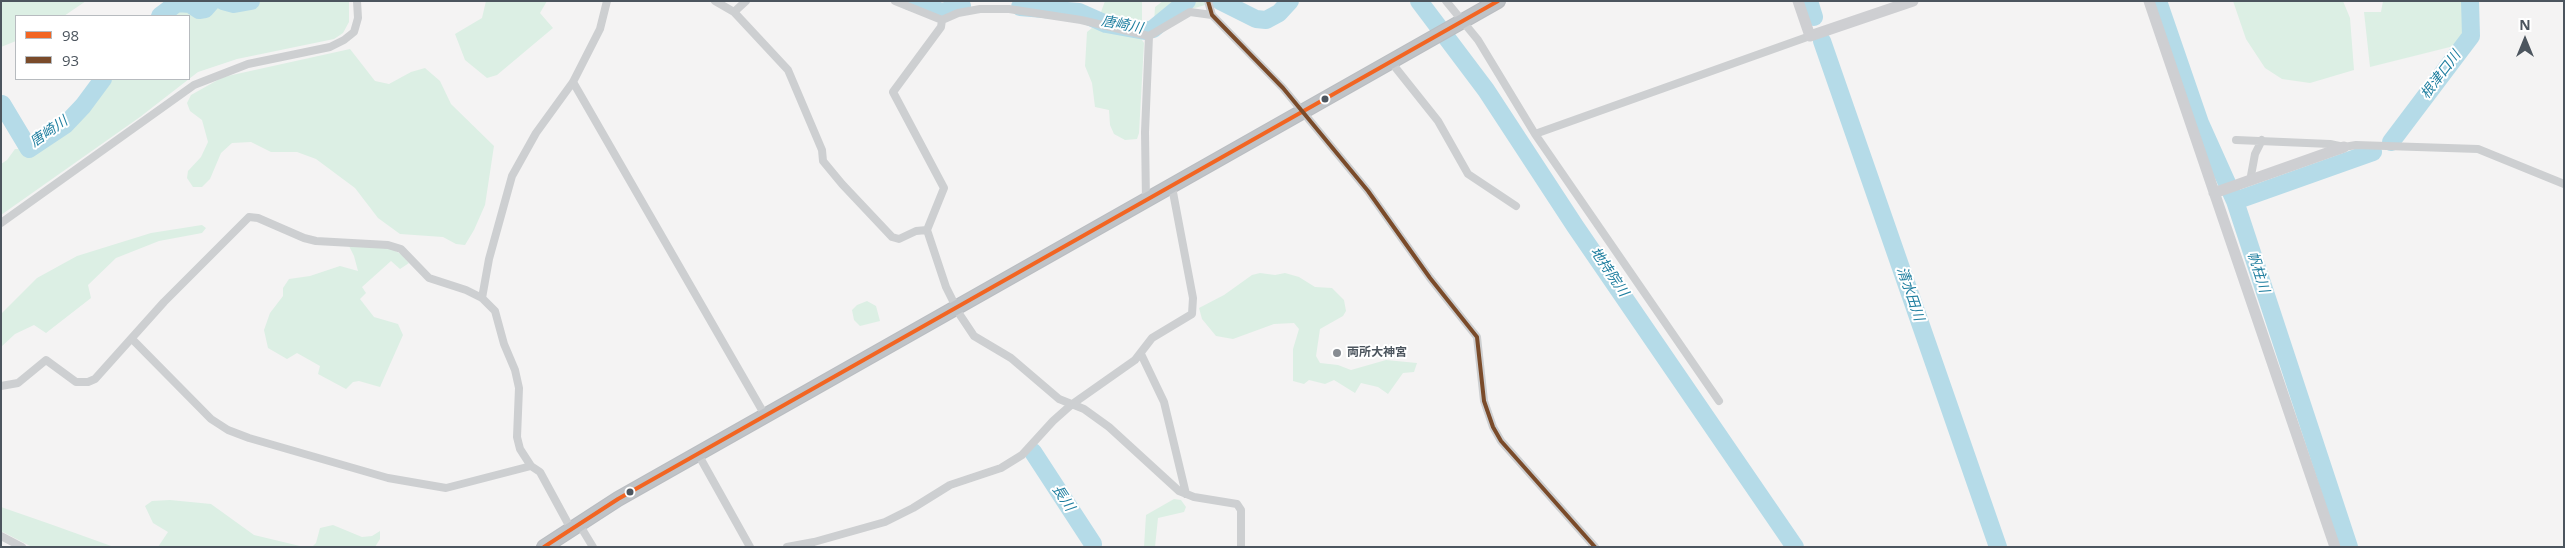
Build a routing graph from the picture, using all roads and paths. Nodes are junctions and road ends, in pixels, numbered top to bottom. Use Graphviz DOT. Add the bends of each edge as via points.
graph roads {
  1 [pos="357,1"];
  2 [pos="607,1"];
  3 [pos="715,1"];
  4 [pos="746,1"];
  5 [pos="896,1"];
  6 [pos="1446,1"];
  7 [pos="1498,1"];
  8 [pos="1798,1"];
  9 [pos="1913,1"];
  10 [pos="2149,1"];
  11 [pos="1208,2"];
  12 [pos="979,5"];
  13 [pos="734,12"];
  14 [pos="1212,15"];
  15 [pos="942,20"];
  16 [pos="1460,22"];
  17 [pos="1149,36"];
  18 [pos="1810,36"];
  19 [pos="1392,62"];
  20 [pos="573,82"];
  21 [pos="1302,113"];
  22 [pos="1535,134"];
  23 [pos="2236,140"];
  24 [pos="2262,140"];
  25 [pos="2344,147"];
  26 [pos="2244,183"];
  27 [pos="2564,184"];
  28 [pos="1172,187"];
  29 [pos="2214,194"];
  30 [pos="1146,202"];
  31 [pos="1516,206"];
  32 [pos="1,223"];
  33 [pos="927,230"];
  34 [pos="482,298"];
  35 [pos="957,309"];
  36 [pos="133,340"];
  37 [pos="1141,354"];
  38 [pos="1,386"];
  39 [pos="1719,401"];
  40 [pos="1071,405"];
  41 [pos="766,417"];
  42 [pos="698,454"];
  43 [pos="531,466"];
  44 [pos="1186,494"];
  45 [pos="575,527"];
  46 [pos="1,536"];
  47 [pos="22,547"];
  48 [pos="544,547"];
  49 [pos="593,547"];
  50 [pos="750,547"];
  51 [pos="788,547"];
  52 [pos="1241,547"];
  53 [pos="1595,547"];
  54 [pos="2335,547"];
  1 -- 32 [label="street" via="358,18 354,32 344,40 330,47 248,64 194,85"];
  2 -- 20 [label="street" via="600,29"];
  3 -- 13 [label="street"];
  4 -- 13 [label="street"];
  5 -- 15 [label="street"];
  6 -- 16 [label="street"];
  7 -- 16 [label="highway"];
  8 -- 18 [label="street"];
  9 -- 18 [label="street"];
  10 -- 29 [label="street"];
  11 -- 14 [label="street"];
  12 -- 15 [label="street"];
  12 -- 17 [label="street" via="1047,13"];
  13 -- 33 [label="street" via="788,70 822,150 823,161 842,184 892,238 899,239"];
  14 -- 17 [label="street" via="1190,12"];
  14 -- 21 [label="street" via="1262,65"];
  15 -- 33 [label="street" via="941,27 893,92 944,188"];
  16 -- 19 [label="highway"];
  16 -- 22 [label="street" via="1478,40"];
  17 -- 30 [label="street"];
  18 -- 22 [label="street"];
  19 -- 21 [label="highway"];
  19 -- 31 [label="street" via="1438,121 1468,174"];
  20 -- 34 [label="street" via="536,133 512,176 489,259"];
  20 -- 41 [label="street"];
  21 -- 28 [label="highway"];
  21 -- 53 [label="street" via="1368,191 1477,337 1484,401 1492,427"];
  22 -- 39 [label="street"];
  23 -- 24 [label="street"];
  24 -- 25 [label="street"];
  24 -- 26 [label="street"];
  25 -- 26 [label="street"];
  25 -- 27 [label="street" via="2478,149"];
  26 -- 29 [label="street"];
  28 -- 30 [label="highway"];
  28 -- 37 [label="street" via="1194,307 1192,314 1152,338"];
  29 -- 54 [label="street"];
  30 -- 35 [label="highway"];
  33 -- 35 [label="street"];
  34 -- 36 [label="street" via="429,278 401,249 388,245 316,241 249,217 164,302"];
  34 -- 43 [label="street" via="495,310 515,370 519,388 517,436 520,449"];
  35 -- 40 [label="street" via="974,336 1011,358 1059,399"];
  35 -- 41 [label="highway"];
  36 -- 38 [label="street" via="95,379 88,382 76,382 46,360 18,383"];
  36 -- 43 [label="street" via="211,419 249,438 388,478 446,488"];
  37 -- 40 [label="street"];
  37 -- 44 [label="street" via="1164,402"];
  40 -- 44 [label="street" via="1084,409 1109,426"];
  40 -- 51 [label="street" via="1022,456 1001,468 950,485 884,522"];
  41 -- 42 [label="highway"];
  42 -- 45 [label="highway"];
  42 -- 50 [label="street"];
  43 -- 45 [label="street" via="540,472"];
  44 -- 52 [label="street" via="1237,504 1241,510"];
  45 -- 48 [label="highway"];
  45 -- 49 [label="street"];
  46 -- 47 [label="street"];
}
